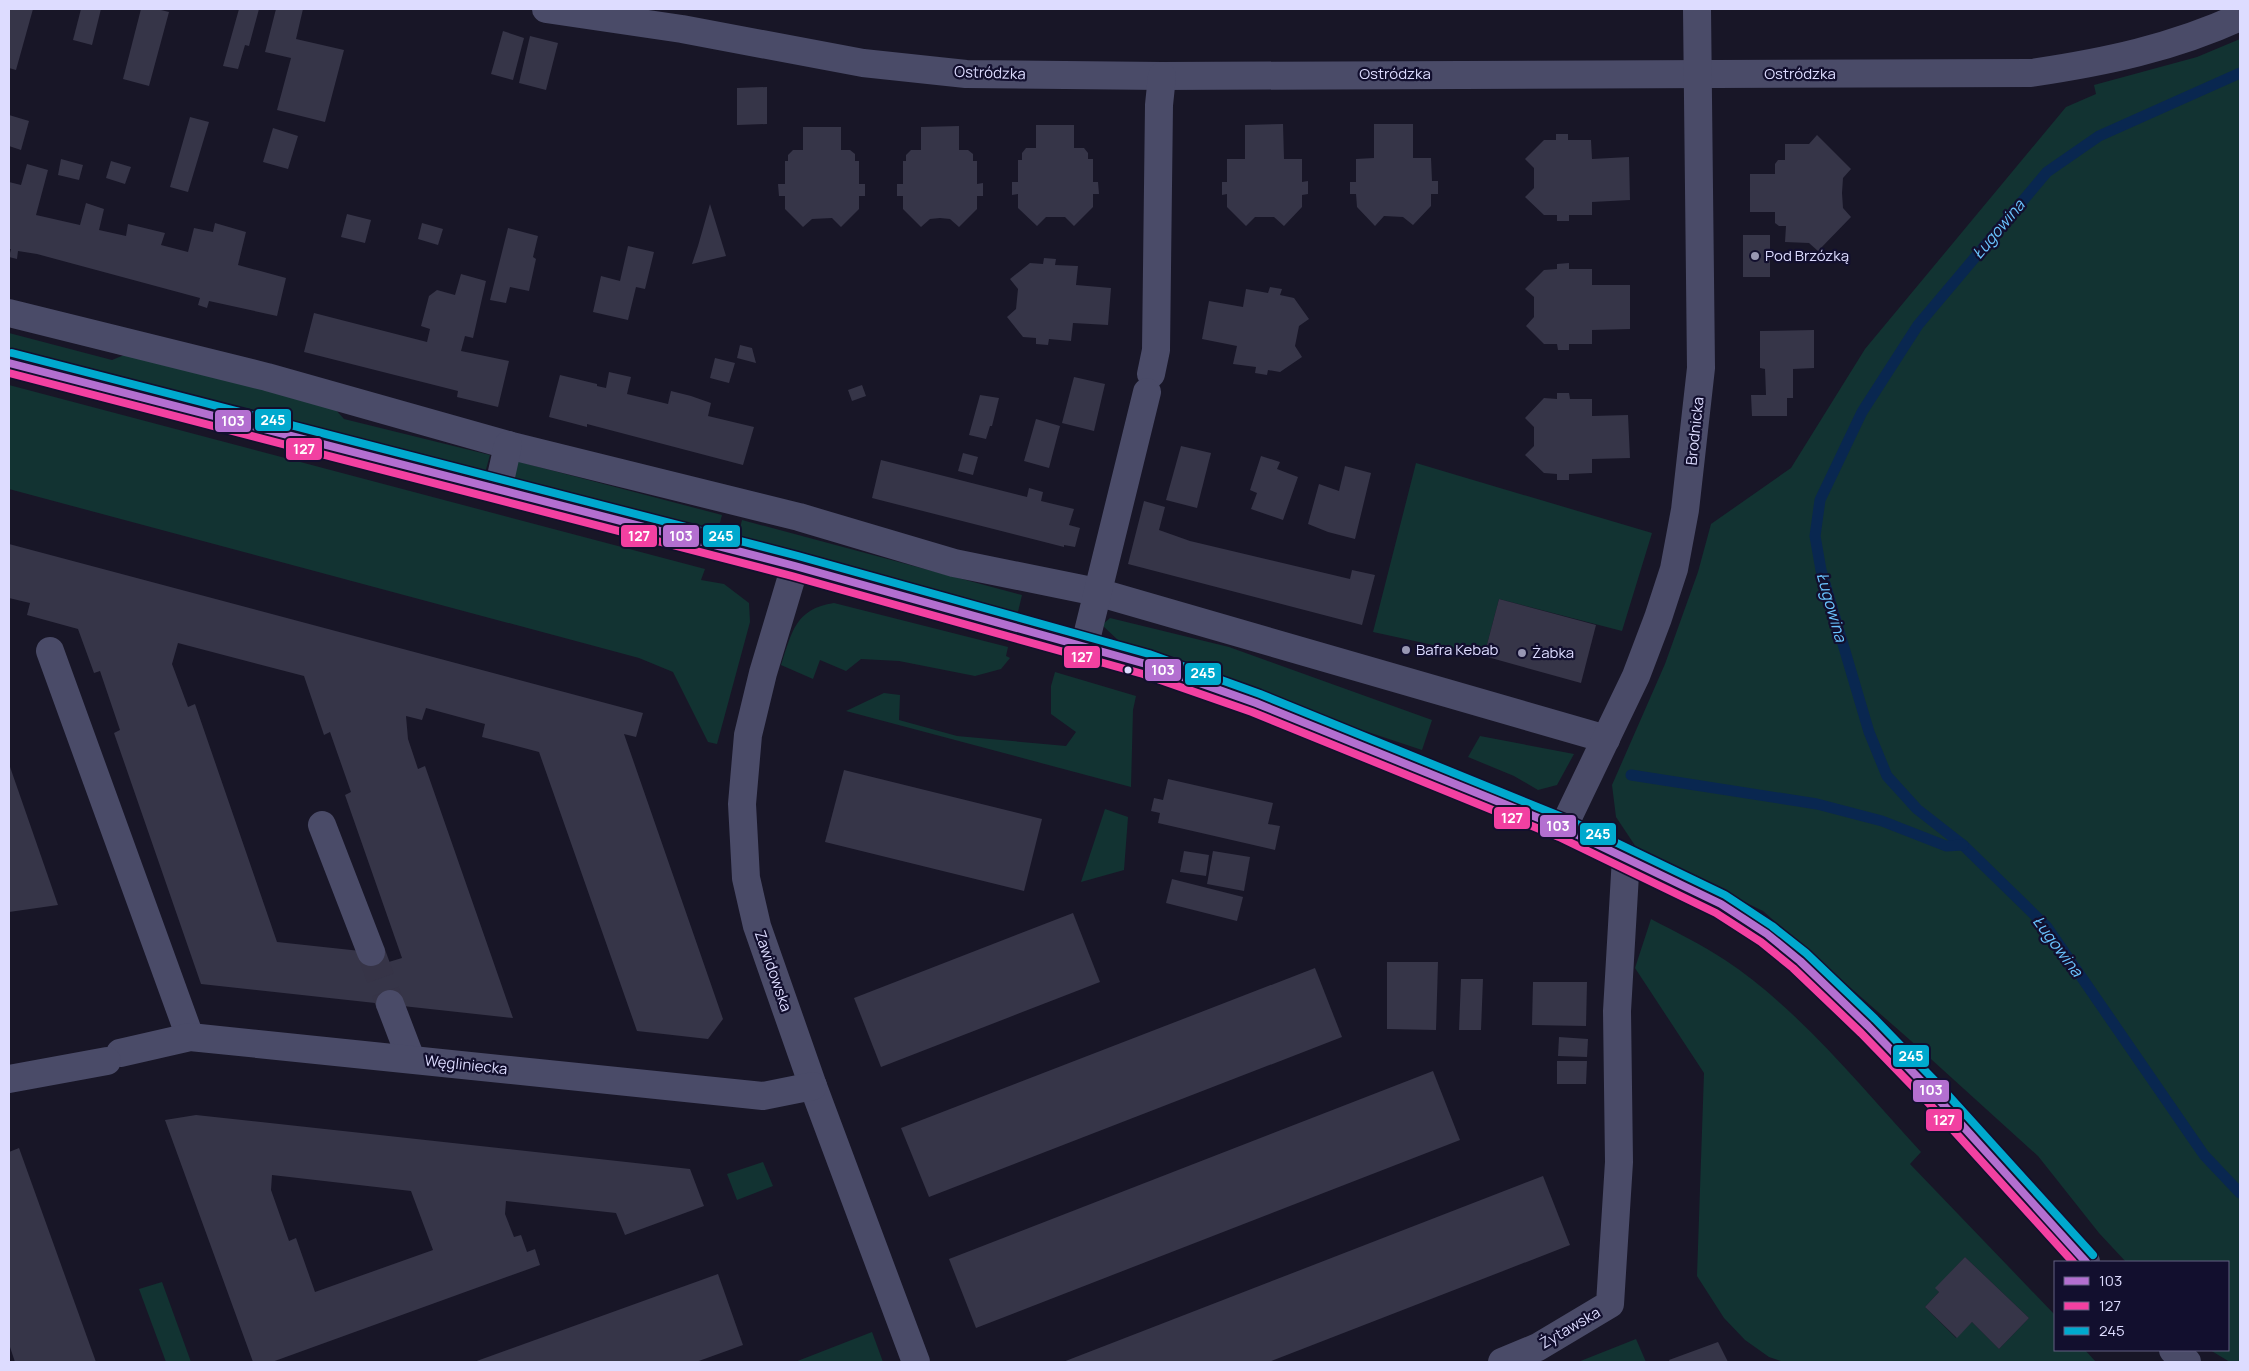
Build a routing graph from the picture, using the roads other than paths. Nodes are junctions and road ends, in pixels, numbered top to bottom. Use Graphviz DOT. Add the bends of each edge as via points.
graph roads {
  1 [pos="546,9"];
  2 [pos="1697,9"];
  3 [pos="2240,17"];
  4 [pos="1697,73"];
  5 [pos="1162,76"];
  6 [pos="9,313"];
  7 [pos="9,363"];
  8 [pos="508,445"];
  9 [pos="498,490"];
  10 [pos="795,566"];
  11 [pos="1097,592"];
  12 [pos="1084,648"];
  13 [pos="50,650"];
  14 [pos="1606,738"];
  15 [pos="322,825"];
  16 [pos="1563,828"];
  17 [pos="1626,858"];
  18 [pos="371,952"];
  19 [pos="390,1004"];
  20 [pos="190,1037"];
  21 [pos="411,1059"];
  22 [pos="9,1079"];
  23 [pos="813,1086"];
  24 [pos="2085,1261"];
  25 [pos="2174,1351"];
  26 [pos="916,1362"];
  27 [pos="1502,1362"];
  28 [pos="2187,1362"];
  1 -- 5 [label="street, Ostródzka" via="682,29 863,63 966,74"];
  2 -- 4 [label="street, Brodnicka"];
  3 -- 4 [label="street, Ostródzka" via="2187,39 2132,55 2031,73"];
  4 -- 5 [label="street, Ostródzka"];
  4 -- 14 [label="street, Brodnicka" via="1701,368 1685,510 1674,569 1658,618 1636,676"];
  5 -- 11 [label="street" via="1156,350"];
  6 -- 8 [label="street" via="267,377"];
  7 -- 9 [label="street"];
  8 -- 9 [label="street"];
  8 -- 11 [label="street" via="798,517 954,563"];
  9 -- 10 [label="street"];
  10 -- 12 [label="street"];
  10 -- 23 [label="street, Zawidowska" via="748,735 742,804 746,878 757,926"];
  11 -- 12 [label="street"];
  11 -- 14 [label="street"];
  12 -- 16 [label="street" via="1146,664 1256,703"];
  13 -- 20 [label="street"];
  14 -- 16 [label="street, Brodnicka"];
  15 -- 18 [label="street"];
  16 -- 17 [label="street"];
  17 -- 24 [label="street" via="1721,904 1768,934 1800,961 1931,1091"];
  17 -- 27 [label="street, Żytawska" via="1617,1012 1619,1162 1610,1304 1538,1347"];
  19 -- 21 [label="street"];
  20 -- 21 [label="street, Węgliniecka"];
  20 -- 22 [label="street, Węgliniecka"];
  21 -- 23 [label="street, Węgliniecka" via="762,1096"];
  23 -- 26 [label="street, Zawidowska"];
  25 -- 28 [label="street"];
}
